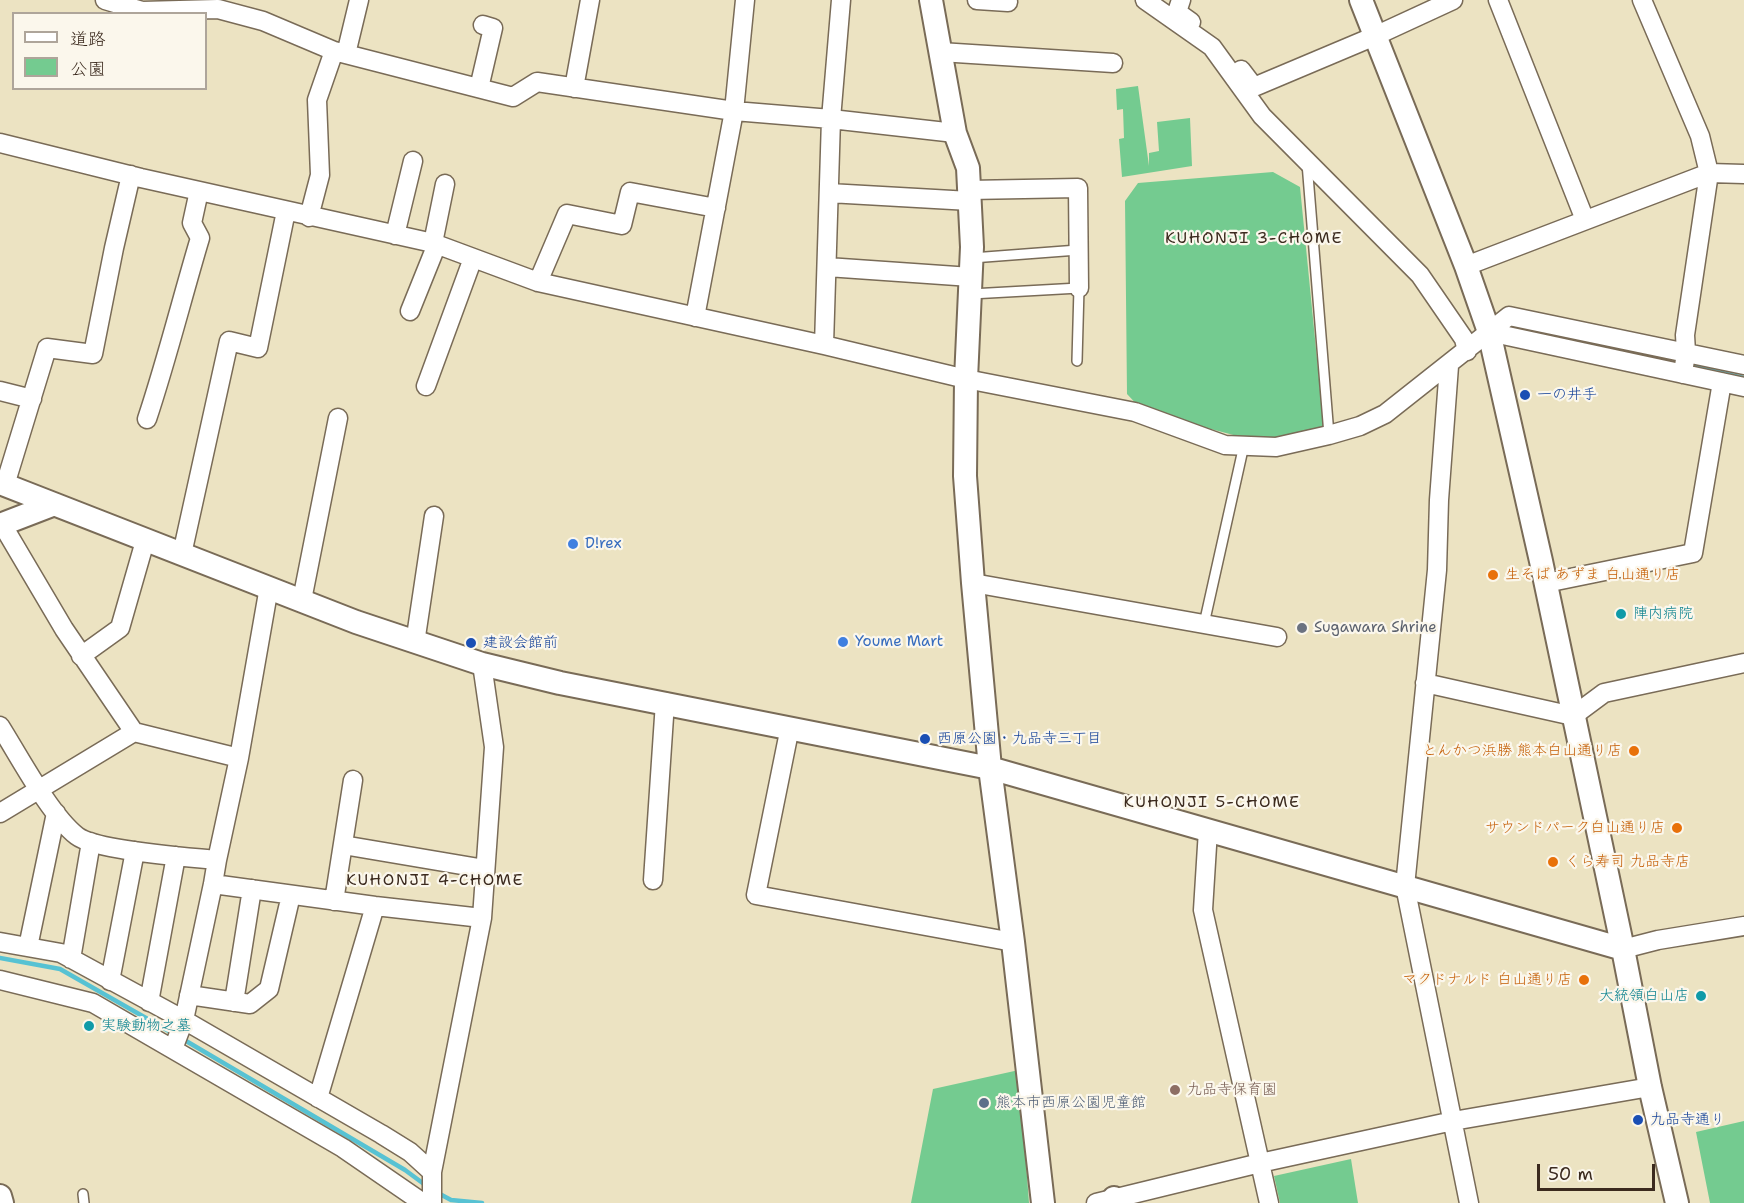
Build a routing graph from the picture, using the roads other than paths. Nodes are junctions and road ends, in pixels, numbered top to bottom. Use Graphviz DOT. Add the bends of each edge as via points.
graph roads {
  1 [pos="106,0"];
  2 [pos="359,0"];
  3 [pos="590,0"];
  4 [pos="744,0"];
  5 [pos="841,0"];
  6 [pos="931,0"];
  7 [pos="977,0"];
  8 [pos="1145,0"];
  9 [pos="1181,0"];
  10 [pos="1361,0"];
  11 [pos="1453,0"];
  12 [pos="1498,0"];
  13 [pos="1642,0"];
  14 [pos="1008,2"];
  15 [pos="495,28"];
  16 [pos="1376,36"];
  17 [pos="940,52"];
  18 [pos="340,53"];
  19 [pos="1113,63"];
  20 [pos="479,88"];
  21 [pos="574,88"];
  22 [pos="734,111"];
  23 [pos="831,119"];
  24 [pos="955,133"];
  25 [pos="0,143"];
  26 [pos="413,161"];
  27 [pos="1307,163"];
  28 [pos="1708,173"];
  29 [pos="1744,174"];
  30 [pos="131,175"];
  31 [pos="444,184"];
  32 [pos="199,191"];
  33 [pos="829,193"];
  34 [pos="969,195"];
  35 [pos="716,208"];
  36 [pos="286,212"];
  37 [pos="309,217"];
  38 [pos="1585,220"];
  39 [pos="395,235"];
  40 [pos="435,244"];
  41 [pos="1078,250"];
  42 [pos="473,258"];
  43 [pos="1466,266"];
  44 [pos="827,267"];
  45 [pos="971,277"];
  46 [pos="538,282"];
  47 [pos="1079,288"];
  48 [pos="410,311"];
  49 [pos="694,317"];
  50 [pos="1489,332"];
  51 [pos="824,345"];
  52 [pos="1467,351"];
  53 [pos="1686,352"];
  54 [pos="1077,361"];
  55 [pos="1744,365"];
  56 [pos="1449,366"];
  57 [pos="1683,374"];
  58 [pos="966,379"];
  59 [pos="1722,382"];
  60 [pos="426,386"];
  61 [pos="1744,387"];
  62 [pos="0,392"];
  63 [pos="32,399"];
  64 [pos="338,418"];
  65 [pos="147,419"];
  66 [pos="1329,435"];
  67 [pos="1244,445"];
  68 [pos="2,484"];
  69 [pos="51,505"];
  70 [pos="434,516"];
  71 [pos="1,524"];
  72 [pos="145,541"];
  73 [pos="182,554"];
  74 [pos="973,583"];
  75 [pos="1546,583"];
  76 [pos="269,587"];
  77 [pos="302,600"];
  78 [pos="1204,624"];
  79 [pos="1277,637"];
  80 [pos="415,643"];
  81 [pos="81,656"];
  82 [pos="1744,663"];
  83 [pos="482,664"];
  84 [pos="1425,683"];
  85 [pos="665,702"];
  86 [pos="1573,716"];
  87 [pos="0,726"];
  88 [pos="790,727"];
  89 [pos="134,732"];
  90 [pos="239,758"];
  91 [pos="990,768"];
  92 [pos="352,780"];
  93 [pos="40,789"];
  94 [pos="0,813"];
  95 [pos="56,813"];
  96 [pos="1208,830"];
  97 [pos="91,842"];
  98 [pos="343,844"];
  99 [pos="135,851"];
  100 [pos="176,856"];
  101 [pos="217,860"];
  102 [pos="485,869"];
  103 [pos="653,880"];
  104 [pos="213,884"];
  105 [pos="1405,886"];
  106 [pos="252,889"];
  107 [pos="291,895"];
  108 [pos="334,901"];
  109 [pos="375,906"];
  110 [pos="482,918"];
  111 [pos="1744,926"];
  112 [pos="0,942"];
  113 [pos="1013,942"];
  114 [pos="28,947"];
  115 [pos="1623,949"];
  116 [pos="71,959"];
  117 [pos="0,980"];
  118 [pos="110,981"];
  119 [pos="189,994"];
  120 [pos="149,1002"];
  121 [pos="234,1002"];
  122 [pos="184,1020"];
  123 [pos="173,1049"];
  124 [pos="1650,1086"];
  125 [pos="318,1098"];
  126 [pos="1453,1121"];
  127 [pos="1260,1163"];
  128 [pos="432,1172"];
  129 [pos="0,1196"];
  130 [pos="1108,1202"];
  131 [pos="2,1203"];
  132 [pos="423,1203"];
  133 [pos="432,1203"];
  134 [pos="1043,1203"];
  135 [pos="1269,1203"];
  136 [pos="1469,1203"];
  137 [pos="1677,1203"];
  1 -- 18 [label="street" via="142,11 218,9 262,21"];
  2 -- 18 [label="street"];
  3 -- 21 [label="street"];
  4 -- 22 [label="street"];
  5 -- 23 [label="street"];
  6 -- 17 [label="street"];
  7 -- 14 [label="street"];
  8 -- 27 [label="street" via="1212,47 1262,116"];
  9 -- 16 [label="street" via="1177,12 1220,42 1254,87"];
  10 -- 16 [label="street"];
  11 -- 16 [label="street"];
  12 -- 38 [label="street"];
  13 -- 28 [label="street" via="1700,136"];
  15 -- 20 [label="street"];
  16 -- 43 [label="street"];
  17 -- 19 [label="street"];
  17 -- 24 [label="street"];
  18 -- 20 [label="street"];
  18 -- 37 [label="street" via="318,100 320,174"];
  20 -- 21 [label="street" via="513,97 537,82"];
  21 -- 22 [label="street"];
  22 -- 23 [label="street"];
  22 -- 35 [label="street"];
  23 -- 24 [label="street"];
  23 -- 33 [label="street"];
  24 -- 34 [label="street" via="968,168"];
  25 -- 30 [label="street"];
  26 -- 39 [label="street"];
  27 -- 52 [label="street" via="1420,275 1464,339"];
  27 -- 66 [label="lane"];
  28 -- 29 [label="street"];
  28 -- 38 [label="street"];
  28 -- 53 [label="street"];
  30 -- 32 [label="street"];
  30 -- 63 [label="street" via="93,354 47,348"];
  31 -- 40 [label="street"];
  32 -- 36 [label="street"];
  32 -- 65 [label="street" via="192,223 200,238"];
  33 -- 34 [label="street"];
  33 -- 44 [label="street"];
  34 -- 41 [label="street" via="1078,188"];
  34 -- 45 [label="street"];
  35 -- 46 [label="street" via="630,192 622,225 567,214"];
  35 -- 49 [label="street"];
  36 -- 37 [label="street"];
  36 -- 73 [label="street" via="258,348 229,341"];
  37 -- 39 [label="street"];
  38 -- 43 [label="street"];
  39 -- 40 [label="street"];
  40 -- 42 [label="street"];
  40 -- 48 [label="street"];
  41 -- 45 [label="lane"];
  41 -- 47 [label="street"];
  42 -- 46 [label="street"];
  42 -- 60 [label="street"];
  43 -- 50 [label="street"];
  44 -- 45 [label="street"];
  44 -- 51 [label="street"];
  45 -- 47 [label="lane"];
  45 -- 58 [label="street"];
  46 -- 49 [label="street"];
  47 -- 54 [label="lane"];
  49 -- 51 [label="street"];
  50 -- 52 [label="street"];
  50 -- 53 [label="street" via="1509,316"];
  50 -- 57 [label="street"];
  50 -- 75 [label="street"];
  51 -- 58 [label="street"];
  52 -- 56 [label="street"];
  53 -- 55 [label="street"];
  53 -- 57 [label="street"];
  56 -- 66 [label="street" via="1385,414"];
  56 -- 84 [label="street" via="1437,570"];
  57 -- 59 [label="street"];
  58 -- 67 [label="street" via="1135,412 1225,445"];
  58 -- 74 [label="street" via="965,476"];
  59 -- 61 [label="street"];
  59 -- 75 [label="street" via="1693,553"];
  62 -- 63 [label="street"];
  63 -- 68 [label="street"];
  64 -- 77 [label="street"];
  66 -- 67 [label="street" via="1275,447"];
  67 -- 78 [label="lane"];
  68 -- 69 [label="street"];
  69 -- 71 [label="street"];
  69 -- 72 [label="street"];
  70 -- 80 [label="street"];
  71 -- 81 [label="street"];
  72 -- 73 [label="street"];
  72 -- 81 [label="street" via="120,628"];
  73 -- 76 [label="street"];
  74 -- 78 [label="street"];
  74 -- 91 [label="street"];
  75 -- 86 [label="street"];
  76 -- 77 [label="street"];
  76 -- 90 [label="street"];
  77 -- 80 [label="street"];
  78 -- 79 [label="street"];
  80 -- 83 [label="street"];
  81 -- 89 [label="street"];
  82 -- 86 [label="street" via="1604,693"];
  83 -- 85 [label="street"];
  83 -- 102 [label="street" via="494,747"];
  84 -- 86 [label="street"];
  84 -- 105 [label="street"];
  85 -- 88 [label="street"];
  85 -- 103 [label="street"];
  86 -- 115 [label="street"];
  87 -- 93 [label="street"];
  88 -- 91 [label="street"];
  88 -- 113 [label="street" via="756,895"];
  89 -- 90 [label="street"];
  89 -- 93 [label="street"];
  90 -- 101 [label="street"];
  91 -- 96 [label="street"];
  91 -- 113 [label="street"];
  92 -- 98 [label="street"];
  93 -- 94 [label="street"];
  93 -- 95 [label="street"];
  95 -- 97 [label="street" via="77,836"];
  95 -- 114 [label="street"];
  96 -- 105 [label="street"];
  96 -- 127 [label="street" via="1203,910"];
  97 -- 99 [label="street"];
  97 -- 116 [label="street"];
  98 -- 102 [label="street"];
  98 -- 108 [label="street"];
  99 -- 100 [label="street"];
  99 -- 118 [label="street"];
  100 -- 101 [label="street"];
  100 -- 120 [label="street"];
  101 -- 104 [label="street"];
  102 -- 110 [label="street"];
  104 -- 106 [label="street"];
  104 -- 119 [label="street"];
  105 -- 115 [label="street"];
  105 -- 126 [label="street"];
  106 -- 107 [label="street"];
  106 -- 121 [label="street"];
  107 -- 108 [label="street"];
  107 -- 121 [label="street" via="269,989 250,1004"];
  108 -- 109 [label="street"];
  109 -- 110 [label="street"];
  109 -- 125 [label="street"];
  110 -- 128 [label="street"];
  111 -- 115 [label="street"];
  112 -- 114 [label="street"];
  113 -- 134 [label="street"];
  114 -- 116 [label="street" via="61,953"];
  115 -- 124 [label="street"];
  116 -- 118 [label="street"];
  117 -- 123 [label="street" via="93,1003"];
  118 -- 120 [label="street"];
  119 -- 121 [label="street"];
  119 -- 122 [label="street"];
  120 -- 122 [label="street"];
  122 -- 123 [label="street"];
  122 -- 125 [label="street"];
  123 -- 132 [label="street" via="343,1148"];
  124 -- 126 [label="street"];
  124 -- 137 [label="street"];
  125 -- 128 [label="street" via="410,1152"];
  126 -- 127 [label="street"];
  126 -- 136 [label="street"];
  127 -- 130 [label="street"];
  127 -- 135 [label="street"];
  128 -- 133 [label="street"];
  129 -- 131 [label="street"];
}
